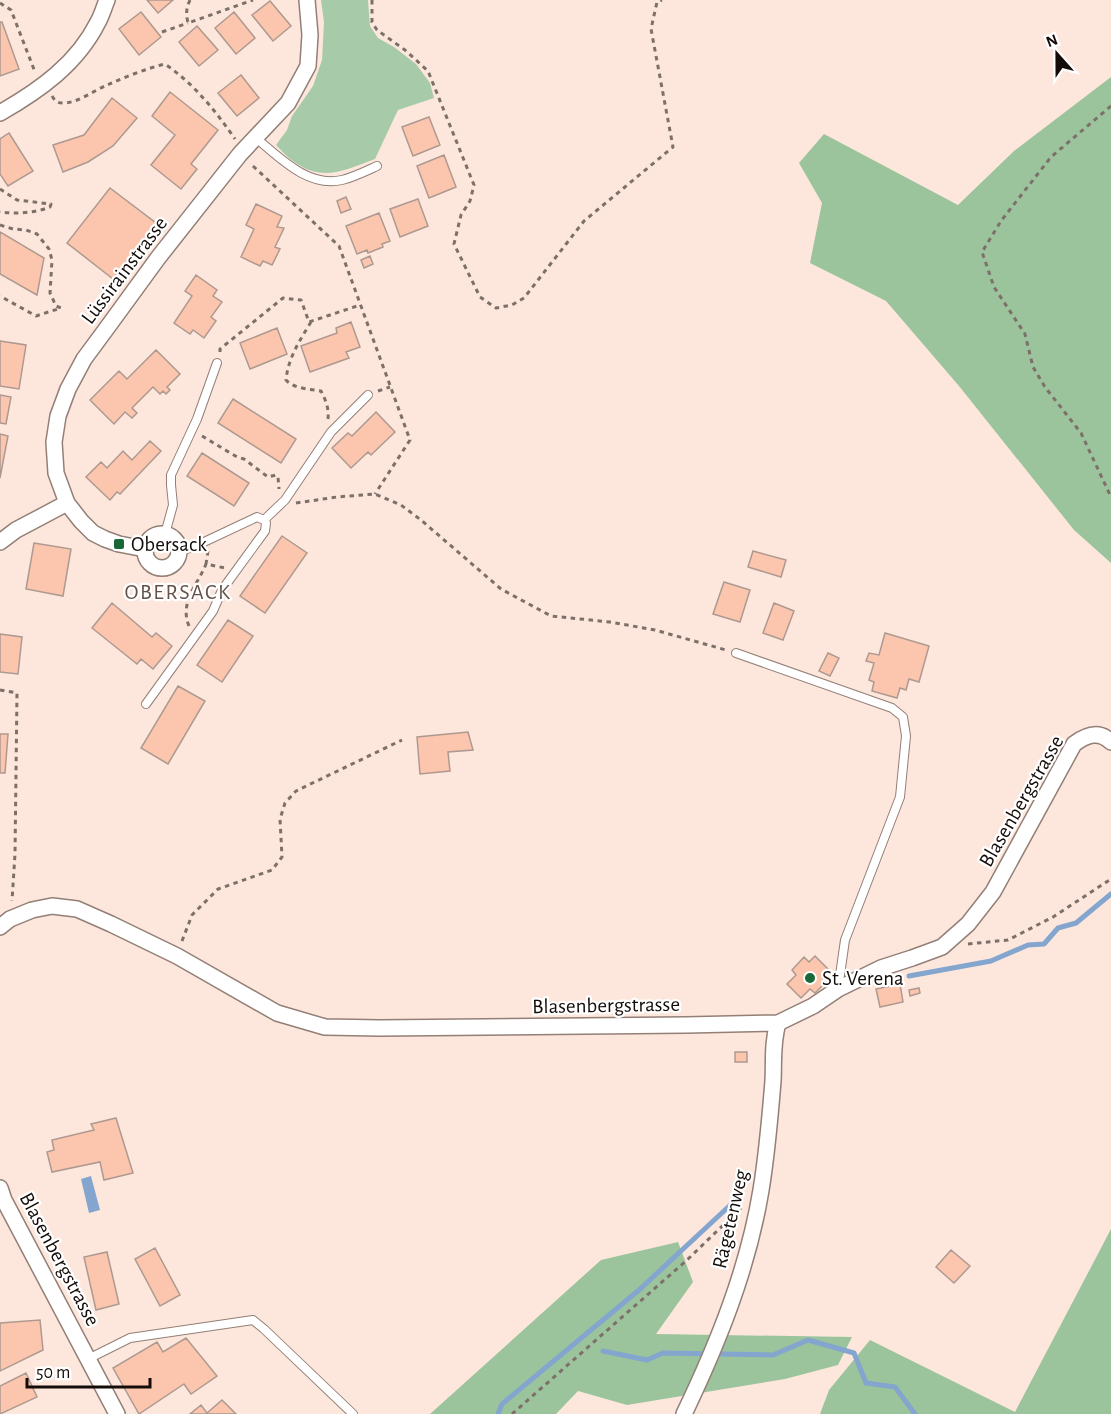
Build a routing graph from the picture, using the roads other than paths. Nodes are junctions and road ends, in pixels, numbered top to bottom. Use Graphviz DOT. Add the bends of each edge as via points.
graph roads {
  1 [pos="107,0"];
  2 [pos="307,0"];
  3 [pos="0,113"];
  4 [pos="256,138"];
  5 [pos="377,166"];
  6 [pos="217,363"];
  7 [pos="368,395"];
  8 [pos="67,503"];
  9 [pos="264,520"];
  10 [pos="165,534"];
  11 [pos="0,542"];
  12 [pos="145,549"];
  13 [pos="179,552"];
  14 [pos="736,653"];
  15 [pos="146,704"];
  16 [pos="1111,742"];
  17 [pos="5,923"];
  18 [pos="838,989"];
  19 [pos="778,1023"];
  20 [pos="0,1188"];
  21 [pos="88,1359"];
  22 [pos="117,1414"];
  23 [pos="353,1414"];
  24 [pos="684,1414"];
  1 -- 3 [label="street" via="99,22 64,68 44,86"];
  2 -- 4 [label="street, Lüssirainstrasse" via="308,66 288,103"];
  4 -- 5 [label="lane" via="297,171 321,180 340,180"];
  4 -- 8 [label="street, Lüssirainstrasse" via="158,258 84,359 58,416 54,442 56,472"];
  6 -- 10 [label="lane" via="171,475 172,505"];
  7 -- 9 [label="lane" via="331,432 285,500"];
  8 -- 11 [label="street"];
  8 -- 12 [label="street, Lüssirainstrasse" via="93,533"];
  9 -- 13 [label="lane" via="257,517"];
  9 -- 15 [label="lane" via="265,531"];
  10 -- 12 [label="street" via="151,537"];
  10 -- 13 [label="street" via="174,538"];
  12 -- 13 [label="street" via="149,562 158,567 172,565"];
  14 -- 18 [label="lane" via="892,708 903,717 906,736 900,797 845,940"];
  16 -- 18 [label="street, Blasenbergstrasse" via="1097,734 1074,744 993,892 968,924 942,947 881,968"];
  17 -- 19 [label="street, Blasenbergstrasse" via="32,910 52,906 77,909 177,956 278,1013 325,1027"];
  18 -- 19 [label="street, Blasenbergstrasse"];
  19 -- 24 [label="street, Rägetenweg" via="773,1038 761,1191 751,1239 718,1339"];
  20 -- 21 [label="street, Blasenbergstrasse"];
  21 -- 22 [label="street, Blasenbergstrasse"];
  21 -- 23 [label="lane" via="130,1338 253,1320"];
}
